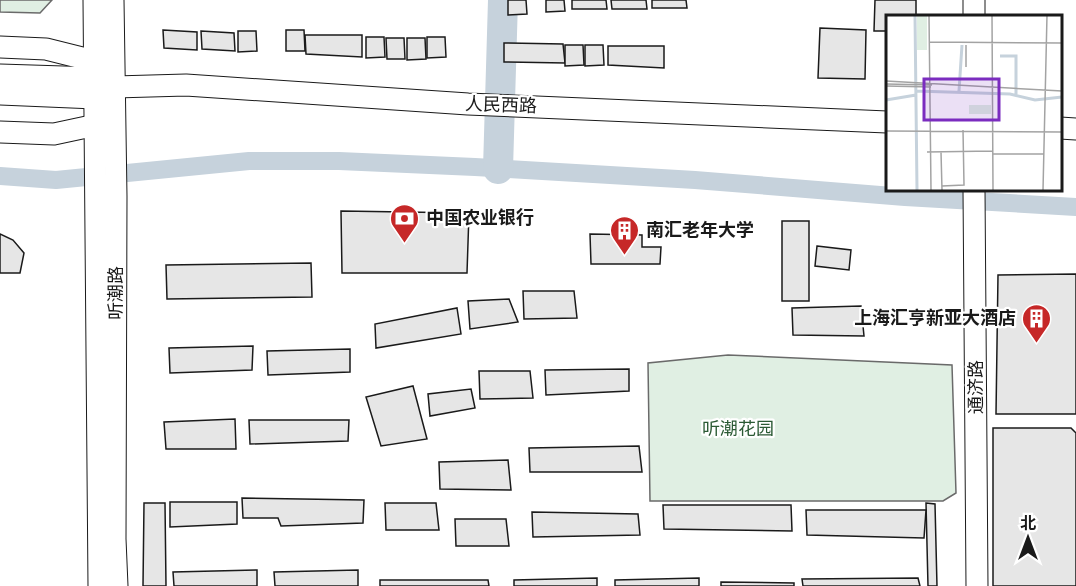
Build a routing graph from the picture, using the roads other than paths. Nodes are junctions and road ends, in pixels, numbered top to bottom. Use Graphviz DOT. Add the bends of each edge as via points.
graph roads {
  1 [pos="94,0"];
  2 [pos="113,0"];
  3 [pos="0,47"];
  4 [pos="0,75"];
  5 [pos="94,79"];
  6 [pos="115,87"];
  7 [pos="0,94"];
  8 [pos="886,122"];
  9 [pos="96,125"];
  10 [pos="1061,128"];
  11 [pos="1076,129"];
  12 [pos="0,132"];
  13 [pos="106,165"];
  14 [pos="106,196"];
  15 [pos="974,198"];
  16 [pos="99,586"];
  17 [pos="117,586"];
  18 [pos="977,586"];
  1 -- 5 [label="street, 听潮路"];
  2 -- 6 [label="street, 听潮路"];
  3 -- 5 [label="street, 人民西路" via="46,49"];
  4 -- 5 [label="street, 人民西路"];
  5 -- 6 [label="street, 人民西路"];
  5 -- 7 [label="street, 人民西路"];
  5 -- 9 [label="street, 听潮路"];
  6 -- 8 [label="street, 人民西路" via="186,85 469,104"];
  6 -- 9 [label="street"];
  6 -- 13 [label="street, 听潮路"];
  9 -- 12 [label="street" via="54,134"];
  9 -- 13 [label="street, 听潮路"];
  10 -- 11 [label="street"];
  13 -- 14 [label="street, 听潮路"];
  14 -- 16 [label="street, 听潮路"];
  14 -- 17 [label="street, 听潮路"];
  15 -- 18 [label="street, 通济路"];
}
